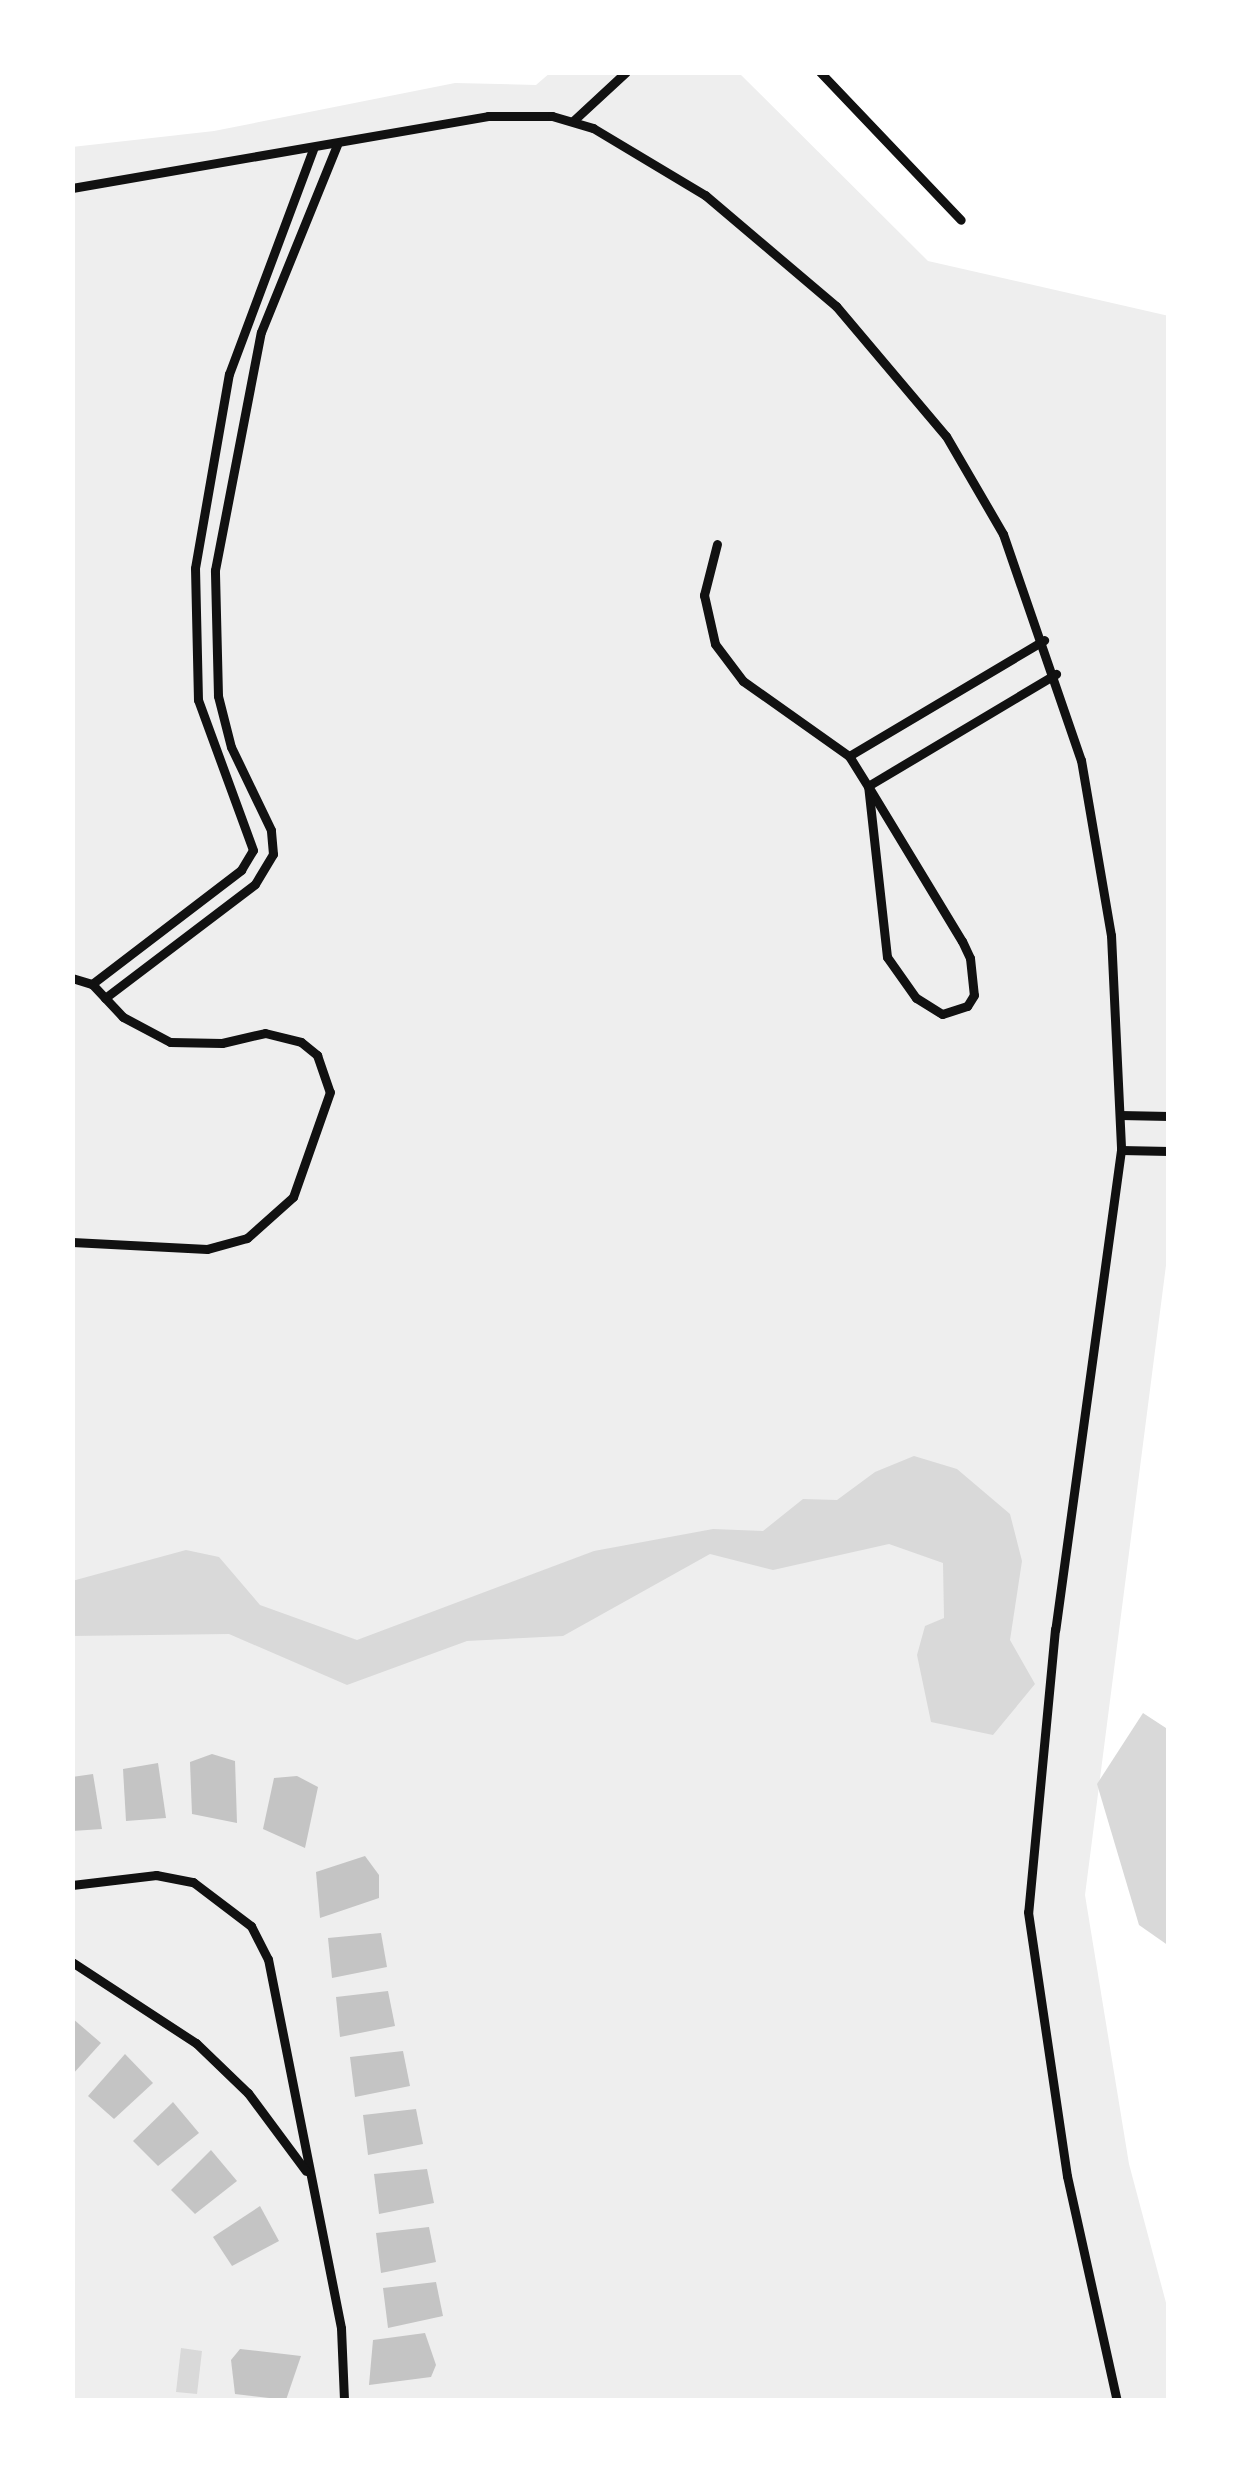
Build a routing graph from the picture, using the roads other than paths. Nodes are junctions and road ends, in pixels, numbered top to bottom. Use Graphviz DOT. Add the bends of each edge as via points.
graph roads {
  1 [pos="626,72"];
  2 [pos="820,72"];
  3 [pos="573,121"];
  4 [pos="337,145"];
  5 [pos="313,149"];
  6 [pos="72,188"];
  7 [pos="961,220"];
  8 [pos="717,544"];
  9 [pos="1044,640"];
  10 [pos="1057,674"];
  11 [pos="849,757"];
  12 [pos="868,786"];
  13 [pos="72,979"];
  14 [pos="92,984"];
  15 [pos="106,998"];
  16 [pos="1120,1115"];
  17 [pos="1169,1115"];
  18 [pos="1121,1150"];
  19 [pos="1169,1151"];
  20 [pos="72,1242"];
  21 [pos="72,1885"];
  22 [pos="72,1962"];
  23 [pos="312,2180"];
  24 [pos="344,2401"];
  25 [pos="1118,2401"];
  1 -- 3 [label="street"];
  2 -- 7 [label="street"];
  3 -- 4 [label="street" via="509,113"];
  3 -- 9 [label="street" via="705,195 876,347 976,484"];
  4 -- 5 [label="street"];
  4 -- 15 [label="street" via="257,348 214,570 218,696 231,747 271,830 273,854 256,884"];
  5 -- 6 [label="street"];
  5 -- 14 [label="street" via="229,374 195,568 198,700 253,850 241,870"];
  8 -- 11 [label="street" via="704,595 715,644 743,681"];
  9 -- 10 [label="street"];
  9 -- 11 [label="street"];
  10 -- 12 [label="street"];
  10 -- 16 [label="street" via="1100,847"];
  11 -- 12 [label="street"];
  12 -- 12 [label="street" via="970,958 974,995 956,1013 916,998 887,957"];
  13 -- 14 [label="street"];
  14 -- 15 [label="street"];
  15 -- 20 [label="street" via="170,1042 196,1046 265,1033 301,1042 327,1072 330,1092 293,1197 247,1238 207,1249"];
  16 -- 17 [label="street"];
  16 -- 18 [label="street"];
  18 -- 19 [label="street"];
  18 -- 25 [label="street" via="1055,1629 1028,1912 1067,2176"];
  21 -- 23 [label="street" via="156,1875 193,1882 251,1926 268,1959"];
  22 -- 23 [label="street" via="196,2043 259,2107"];
  23 -- 24 [label="street" via="341,2328"];
}
